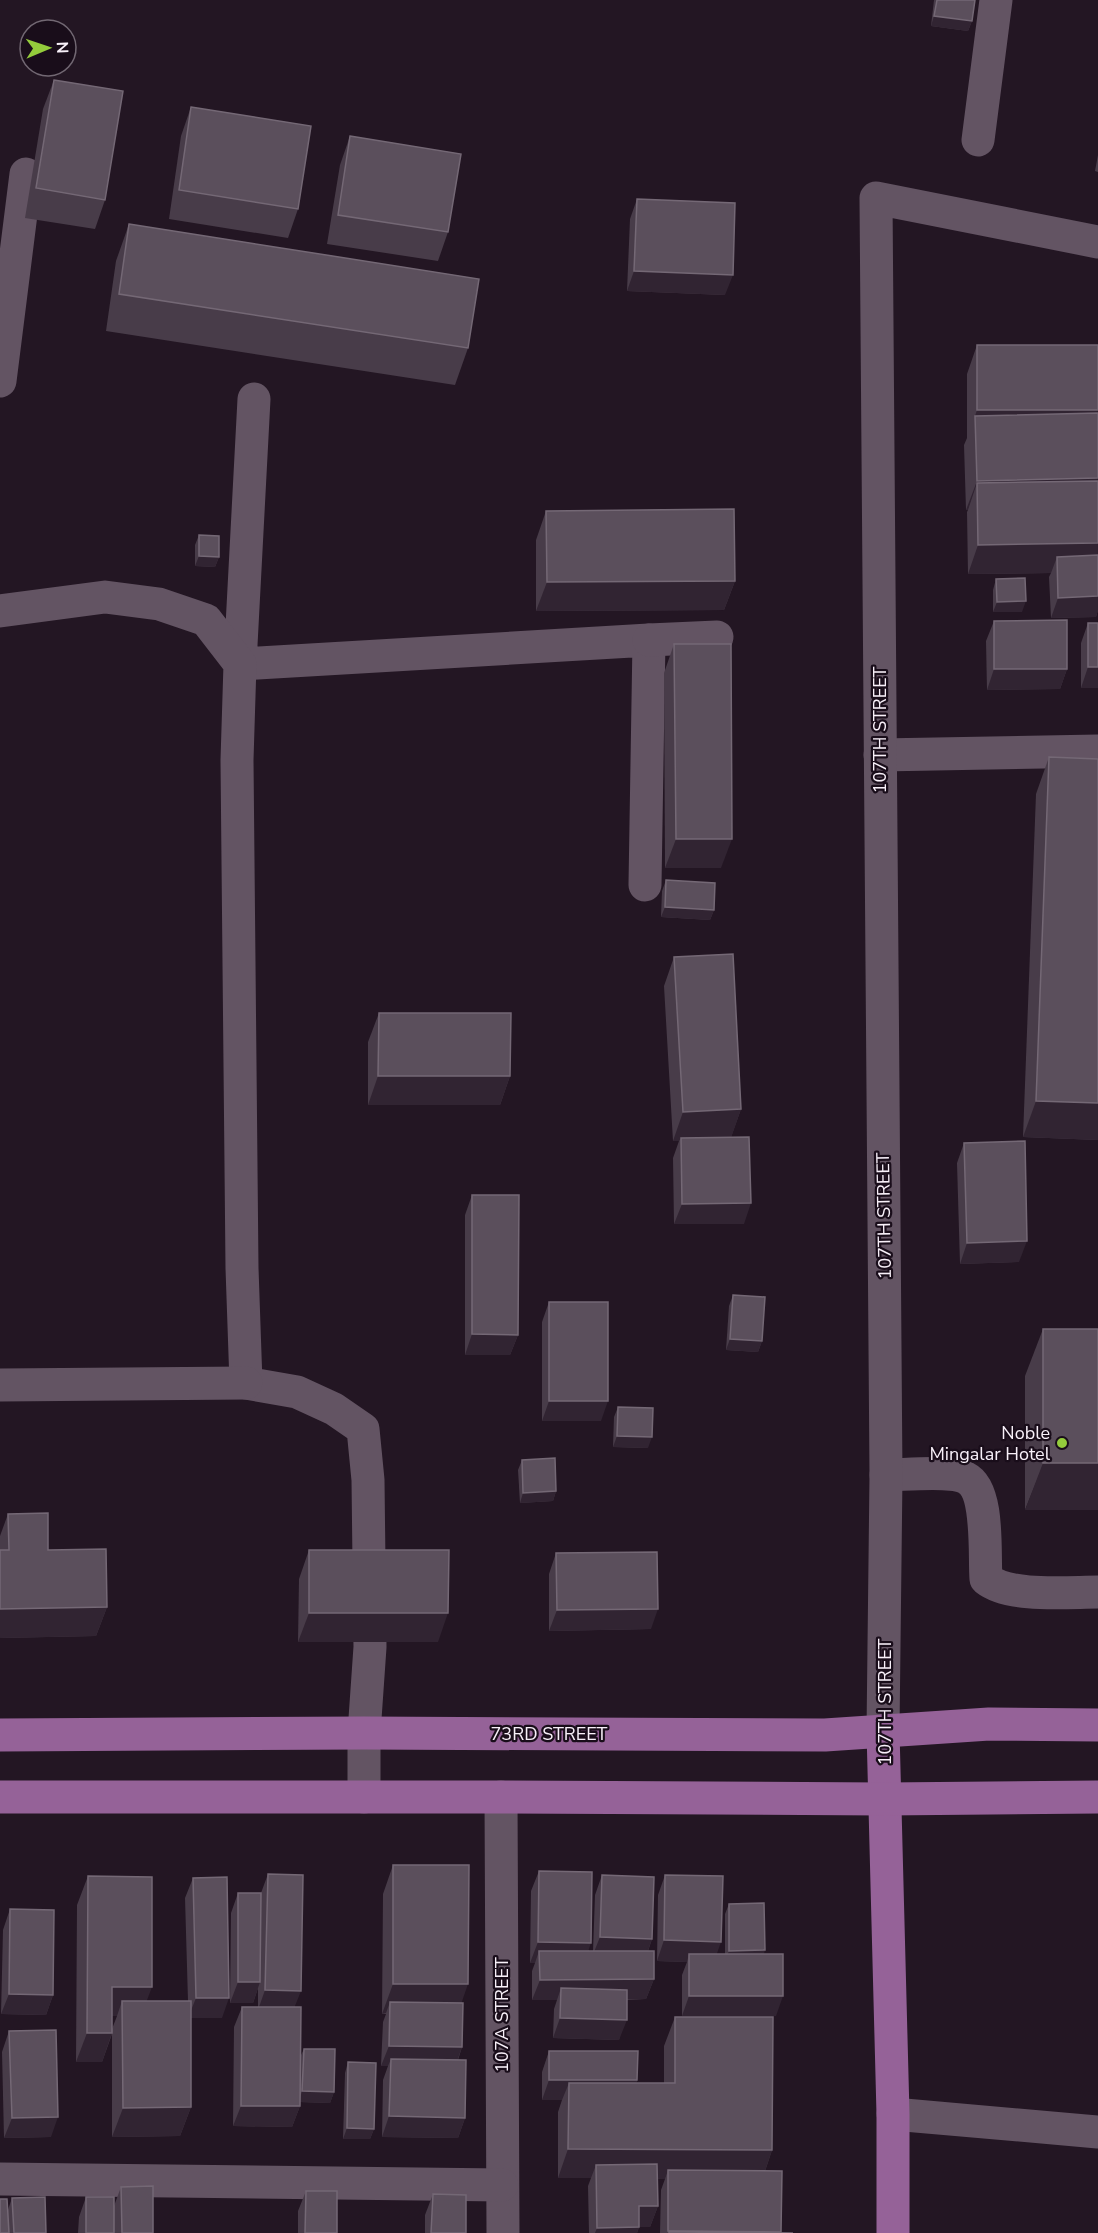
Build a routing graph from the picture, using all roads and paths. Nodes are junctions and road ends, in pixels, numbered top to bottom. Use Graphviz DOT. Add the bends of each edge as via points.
graph roads {
  1 [pos="996,0"];
  2 [pos="978,140"];
  3 [pos="26,174"];
  4 [pos="1098,242"];
  5 [pos="0,381"];
  6 [pos="254,399"];
  7 [pos="0,611"];
  8 [pos="717,637"];
  9 [pos="649,640"];
  10 [pos="240,664"];
  11 [pos="1098,751"];
  12 [pos="880,755"];
  13 [pos="645,885"];
  14 [pos="246,1383"];
  15 [pos="0,1386"];
  16 [pos="886,1475"];
  17 [pos="1098,1592"];
  18 [pos="1098,1725"];
  19 [pos="883,1731"];
  20 [pos="364,1733"];
  21 [pos="0,1735"];
  22 [pos="0,1797"];
  23 [pos="364,1797"];
  24 [pos="501,1797"];
  25 [pos="1098,1797"];
  26 [pos="885,1799"];
  27 [pos="893,2114"];
  28 [pos="1098,2132"];
  29 [pos="0,2179"];
  30 [pos="502,2185"];
  31 [pos="503,2233"];
  32 [pos="893,2233"];
  1 -- 2 [label="street"];
  3 -- 5 [label="street"];
  4 -- 12 [label="street, 107TH STREET" via="876,198"];
  6 -- 10 [label="street"];
  7 -- 10 [label="street" via="105,597 159,604 206,620"];
  8 -- 9 [label="street"];
  9 -- 10 [label="street"];
  9 -- 13 [label="street"];
  10 -- 14 [label="street" via="237,784"];
  11 -- 12 [label="street"];
  12 -- 16 [label="street, 107TH STREET"];
  14 -- 15 [label="street"];
  14 -- 20 [label="street" via="297,1392 334,1409 363,1429 368,1480 369,1637"];
  16 -- 17 [label="street" via="947,1474 965,1478 976,1486 982,1503 986,1579 995,1587 1028,1592"];
  16 -- 19 [label="street, 107TH STREET"];
  18 -- 19 [label="main road, 73RD STREET" via="989,1724"];
  19 -- 20 [label="main road, 73RD STREET" via="825,1735"];
  19 -- 26 [label="main road, 107TH STREET"];
  20 -- 21 [label="main road, 73RD STREET"];
  20 -- 23 [label="street"];
  22 -- 23 [label="main road"];
  23 -- 24 [label="main road"];
  24 -- 26 [label="main road"];
  24 -- 30 [label="street, 107A STREET"];
  25 -- 26 [label="main road"];
  26 -- 27 [label="main road, 107TH STREET"];
  27 -- 28 [label="street"];
  27 -- 32 [label="main road, 107TH STREET"];
  29 -- 30 [label="street"];
  30 -- 31 [label="street, 107A STREET"];
}
